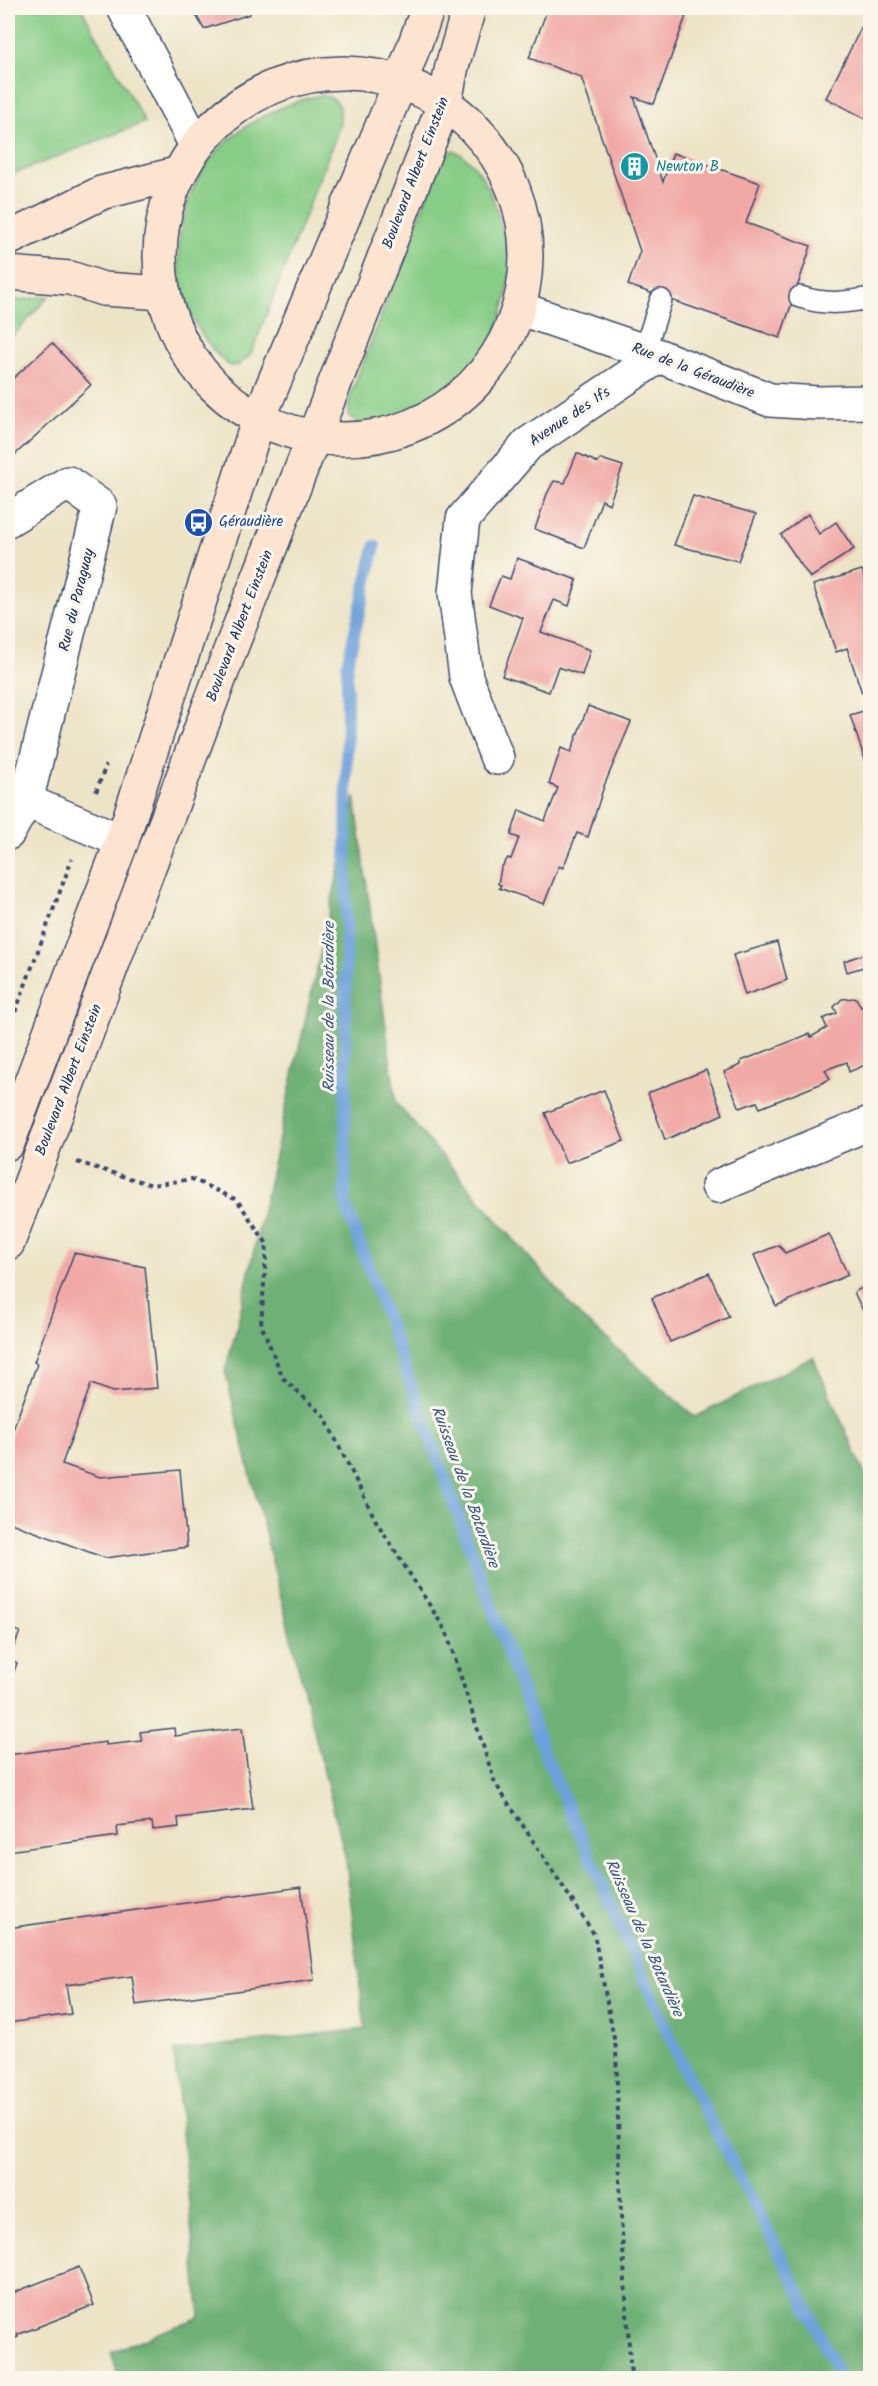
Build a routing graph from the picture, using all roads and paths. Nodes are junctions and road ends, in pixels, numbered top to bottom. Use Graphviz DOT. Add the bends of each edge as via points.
graph roads {
  1 [pos="124,8"];
  2 [pos="429,8"];
  3 [pos="469,8"];
  4 [pos="400,81"];
  5 [pos="445,102"];
  6 [pos="195,143"];
  7 [pos="180,173"];
  8 [pos="8,239"];
  9 [pos="8,273"];
  10 [pos="164,293"];
  11 [pos="801,297"];
  12 [pos="870,298"];
  13 [pos="661,300"];
  14 [pos="521,309"];
  15 [pos="651,354"];
  16 [pos="870,402"];
  17 [pos="259,418"];
  18 [pos="314,437"];
  19 [pos="8,520"];
  20 [pos="497,758"];
  21 [pos="26,801"];
  22 [pos="8,833"];
  23 [pos="122,841"];
  24 [pos="870,1123"];
  25 [pos="8,1143"];
  26 [pos="76,1162"];
  27 [pos="718,1186"];
  28 [pos="8,1243"];
  29 [pos="631,2379"];
  1 -- 6 [label="street"];
  2 -- 4 [label="main road"];
  3 -- 5 [label="main road, Boulevard Albert Einstein"];
  4 -- 5 [label="main road"];
  4 -- 6 [label="main road" via="355,72 325,73 275,85 230,111"];
  4 -- 17 [label="main road"];
  5 -- 14 [label="main road" via="480,133 507,172 522,223 526,273"];
  5 -- 18 [label="main road, Boulevard Albert Einstein"];
  6 -- 7 [label="main road"];
  7 -- 8 [label="main road" via="101,193"];
  7 -- 10 [label="main road" via="163,222"];
  9 -- 10 [label="main road" via="70,278 103,289"];
  10 -- 17 [label="main road" via="189,353 224,395"];
  11 -- 12 [label="lane" via="819,303"];
  13 -- 15 [label="lane"];
  14 -- 15 [label="street, Rue de la Géraudière"];
  14 -- 18 [label="main road" via="509,336 480,380 434,416 405,429 365,439"];
  15 -- 16 [label="street, Rue de la Géraudière" via="770,400"];
  15 -- 20 [label="street, Avenue des Ifs" via="528,444 463,519 454,593 466,676"];
  17 -- 18 [label="main road"];
  17 -- 23 [label="main road"];
  18 -- 28 [label="main road, Boulevard Albert Einstein"];
  19 -- 21 [label="street, Rue du Paraguay" via="68,483 100,506"];
  21 -- 22 [label="street, Rue du Paraguay"];
  21 -- 23 [label="street"];
  23 -- 25 [label="main road"];
  24 -- 27 [label="street"];
  26 -- 29 [label="path" via="152,1185 192,1179 237,1200 267,1244 261,1324 283,1378 324,1416 376,1521 446,1631 495,1783 594,1934 616,2049"];
}
